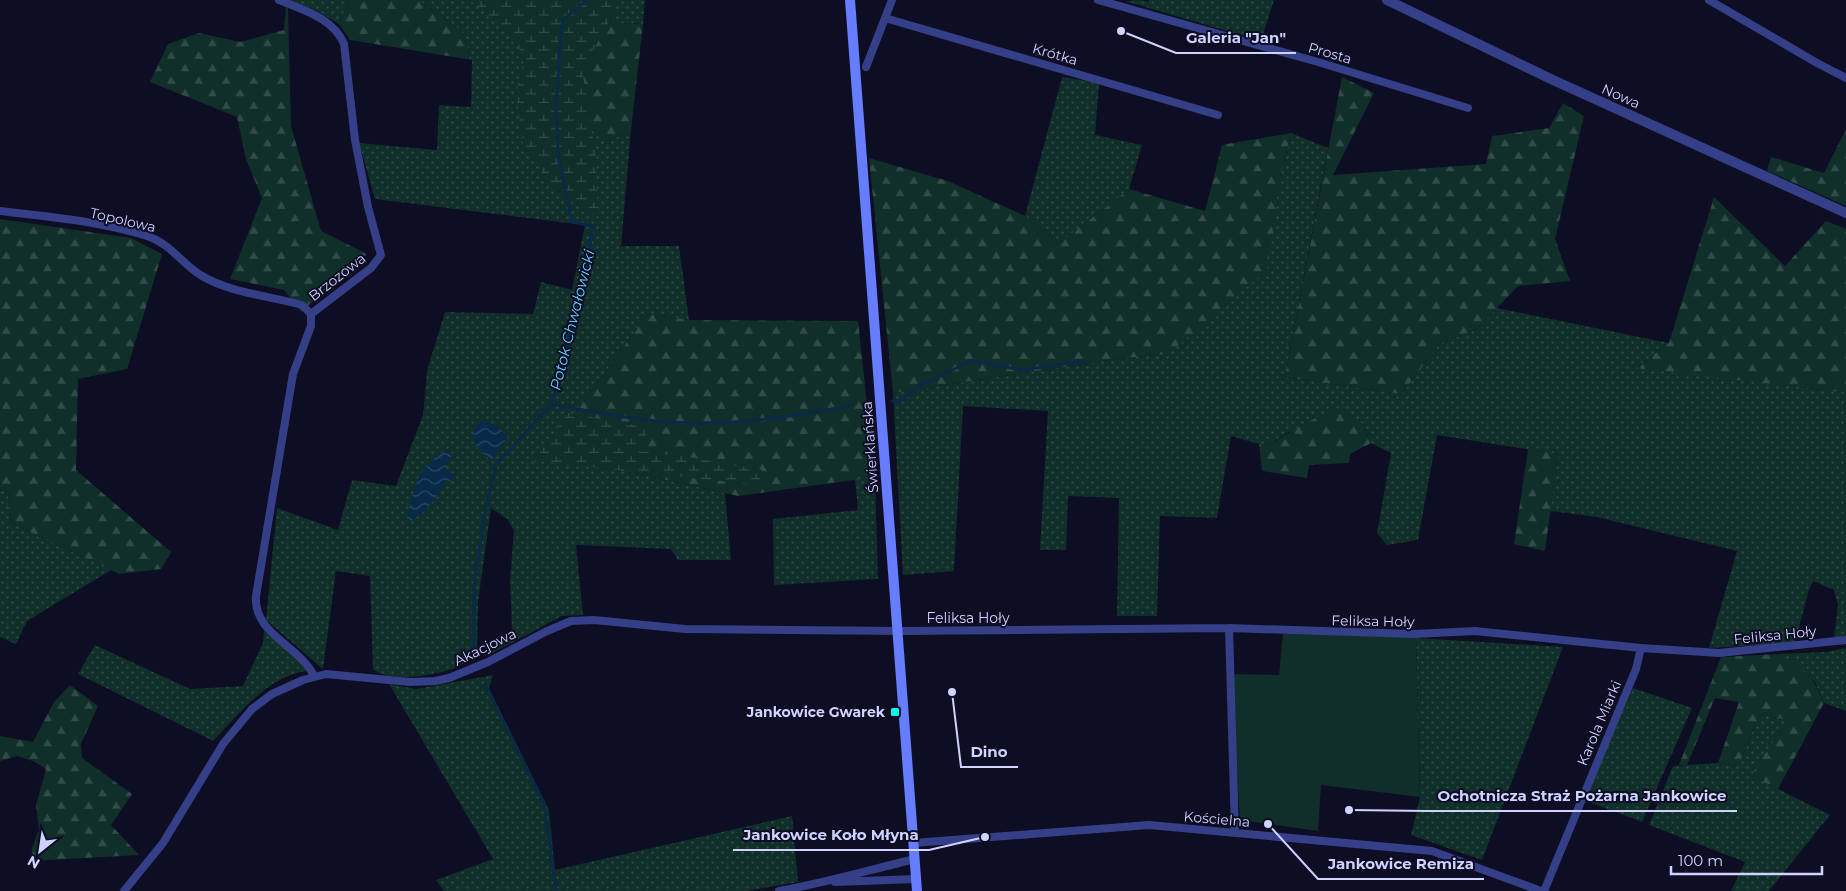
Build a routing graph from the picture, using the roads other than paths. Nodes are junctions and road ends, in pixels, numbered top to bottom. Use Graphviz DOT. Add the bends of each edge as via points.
graph roads {
  1 [pos="279,0"];
  2 [pos="850,0"];
  3 [pos="892,0"];
  4 [pos="1098,0"];
  5 [pos="1387,0"];
  6 [pos="1710,0"];
  7 [pos="885,18"];
  8 [pos="866,67"];
  9 [pos="1846,78"];
  10 [pos="1468,108"];
  11 [pos="1218,115"];
  12 [pos="0,211"];
  13 [pos="1846,213"];
  14 [pos="311,314"];
  15 [pos="1229,628"];
  16 [pos="898,630"];
  17 [pos="1846,640"];
  18 [pos="1642,648"];
  19 [pos="314,676"];
  20 [pos="1235,833"];
  21 [pos="913,843"];
  22 [pos="914,859"];
  23 [pos="916,879"];
  24 [pos="828,882"];
  25 [pos="124,891"];
  26 [pos="779,891"];
  27 [pos="917,891"];
  28 [pos="1543,891"];
  1 -- 14 [label="street, Brzozowa" via="325,21 338,32 344,44 355,140 381,255 371,268"];
  2 -- 16 [label="main road, Świerklańska"];
  3 -- 7 [label="street"];
  4 -- 10 [label="street, Prosta"];
  5 -- 13 [label="street, Nowa"];
  6 -- 9 [label="street"];
  7 -- 8 [label="street"];
  7 -- 11 [label="street, Krótka"];
  12 -- 14 [label="street, Topolowa" via="74,221 147,236 168,247 193,270 212,281 302,305"];
  14 -- 19 [label="street, Brzozowa" via="293,374 255,604 263,624 309,665"];
  15 -- 16 [label="street, Feliksa Hoły"];
  15 -- 18 [label="street, Feliksa Hoły" via="1414,634 1475,631"];
  15 -- 20 [label="street"];
  16 -- 19 [label="street, Akacjowa" via="685,629 582,620 559,625 474,669 435,681 410,682 344,674"];
  16 -- 21 [label="main road, Świerklańska"];
  17 -- 18 [label="street, Feliksa Hoły" via="1720,653"];
  18 -- 28 [label="street, Karola Miarki"];
  19 -- 25 [label="street, Akacjowa" via="272,694 236,727 156,853"];
  20 -- 21 [label="street, Kościelna" via="1133,825"];
  20 -- 28 [label="street, Kościelna" via="1432,851"];
  21 -- 22 [label="main road, Świerklańska"];
  22 -- 23 [label="main road, Świerklańska"];
  22 -- 24 [label="street"];
  23 -- 24 [label="street"];
  23 -- 27 [label="main road, Świerklańska"];
  24 -- 26 [label="street"];
}
